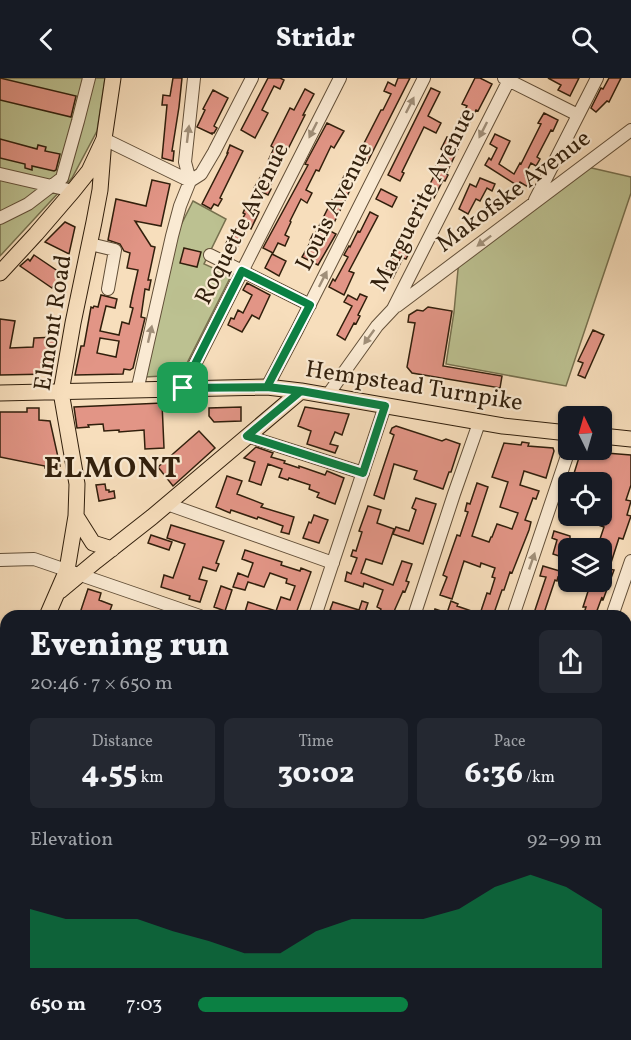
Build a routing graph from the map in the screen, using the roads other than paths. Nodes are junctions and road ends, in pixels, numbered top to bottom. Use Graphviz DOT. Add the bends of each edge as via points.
graph roads {
  1 [pos="89,78"];
  2 [pos="113,78"];
  3 [pos="194,78"];
  4 [pos="252,78"];
  5 [pos="340,78"];
  6 [pos="424,78"];
  7 [pos="597,78"];
  8 [pos="508,79"];
  9 [pos="578,115"];
  10 [pos="631,130"];
  11 [pos="104,139"];
  12 [pos="0,174"];
  13 [pos="190,181"];
  14 [pos="52,186"];
  15 [pos="73,191"];
  16 [pos="534,202"];
  17 [pos="0,218"];
  18 [pos="90,244"];
  19 [pos="210,255"];
  20 [pos="242,271"];
  21 [pos="0,273"];
  22 [pos="108,289"];
  23 [pos="310,305"];
  24 [pos="393,309"];
  25 [pos="267,387"];
  26 [pos="183,388"];
  27 [pos="137,390"];
  28 [pos="301,391"];
  29 [pos="61,392"];
  30 [pos="0,393"];
  31 [pos="327,396"];
  32 [pos="385,406"];
  33 [pos="479,423"];
  34 [pos="558,432"];
  35 [pos="247,436"];
  36 [pos="612,437"];
  37 [pos="631,439"];
  38 [pos="566,460"];
  39 [pos="363,473"];
  40 [pos="167,504"];
  41 [pos="76,516"];
  42 [pos="112,549"];
  43 [pos="0,560"];
  44 [pos="631,561"];
  45 [pos="333,562"];
  46 [pos="73,572"];
  47 [pos="50,610"];
  48 [pos="183,610"];
  49 [pos="317,610"];
  50 [pos="416,610"];
  51 [pos="515,610"];
  52 [pos="614,610"];
  1 -- 14 [label="street" via="62,178"];
  2 -- 11 [label="main road"];
  13 -- 3 [label="street, one-way" via="184,162"];
  4 -- 13 [label="street" via="201,174"];
  5 -- 20 [label="street, Roquette Avenue, one-way"];
  23 -- 6 [label="street, Louis Avenue, one-way"];
  7 -- 9 [label="street"];
  8 -- 9 [label="street"];
  8 -- 24 [label="street, Marguerite Avenue, one-way"];
  9 -- 16 [label="street"];
  10 -- 16 [label="street, Makofske Avenue"];
  11 -- 13 [label="street"];
  11 -- 15 [label="main road" via="89,171"];
  11 -- 18 [label="main road, Elmont Road"];
  12 -- 14 [label="street"];
  27 -- 13 [label="street, one-way" via="172,236"];
  14 -- 15 [label="street"];
  14 -- 17 [label="street"];
  15 -- 21 [label="main road"];
  16 -- 24 [label="street, Makofske Avenue, one-way"];
  18 -- 22 [label="street" via="115,250"];
  18 -- 29 [label="main road, Elmont Road"];
  19 -- 20 [label="street"];
  20 -- 23 [label="street"];
  20 -- 26 [label="street, Roquette Avenue"];
  23 -- 25 [label="street, Louis Avenue"];
  24 -- 31 [label="street, Marguerite Avenue, one-way"];
  25 -- 26 [label="main road, Hempstead Turnpike"];
  25 -- 28 [label="main road, Hempstead Turnpike"];
  26 -- 27 [label="main road, Hempstead Turnpike"];
  27 -- 29 [label="main road, Hempstead Turnpike"];
  28 -- 31 [label="main road, Hempstead Turnpike"];
  28 -- 35 [label="main road"];
  29 -- 30 [label="main road, Hempstead Turnpike"];
  29 -- 41 [label="main road, Elmont Road" via="77,484"];
  31 -- 32 [label="main road, Hempstead Turnpike"];
  32 -- 33 [label="main road, Hempstead Turnpike"];
  32 -- 39 [label="street"];
  33 -- 34 [label="main road, Hempstead Turnpike"];
  33 -- 50 [label="street"];
  35 -- 39 [label="street"];
  35 -- 40 [label="main road"];
  36 -- 37 [label="main road"];
  51 -- 38 [label="street, one-way"];
  39 -- 45 [label="street"];
  40 -- 42 [label="main road"];
  40 -- 45 [label="street"];
  41 -- 42 [label="main road" via="93,543"];
  41 -- 46 [label="main road, Elmont Road"];
  42 -- 46 [label="main road"];
  43 -- 46 [label="street" via="34,559"];
  44 -- 52 [label="street"];
  45 -- 49 [label="street"];
  46 -- 47 [label="main road, Elmont Road"];
  46 -- 48 [label="street"];
}
